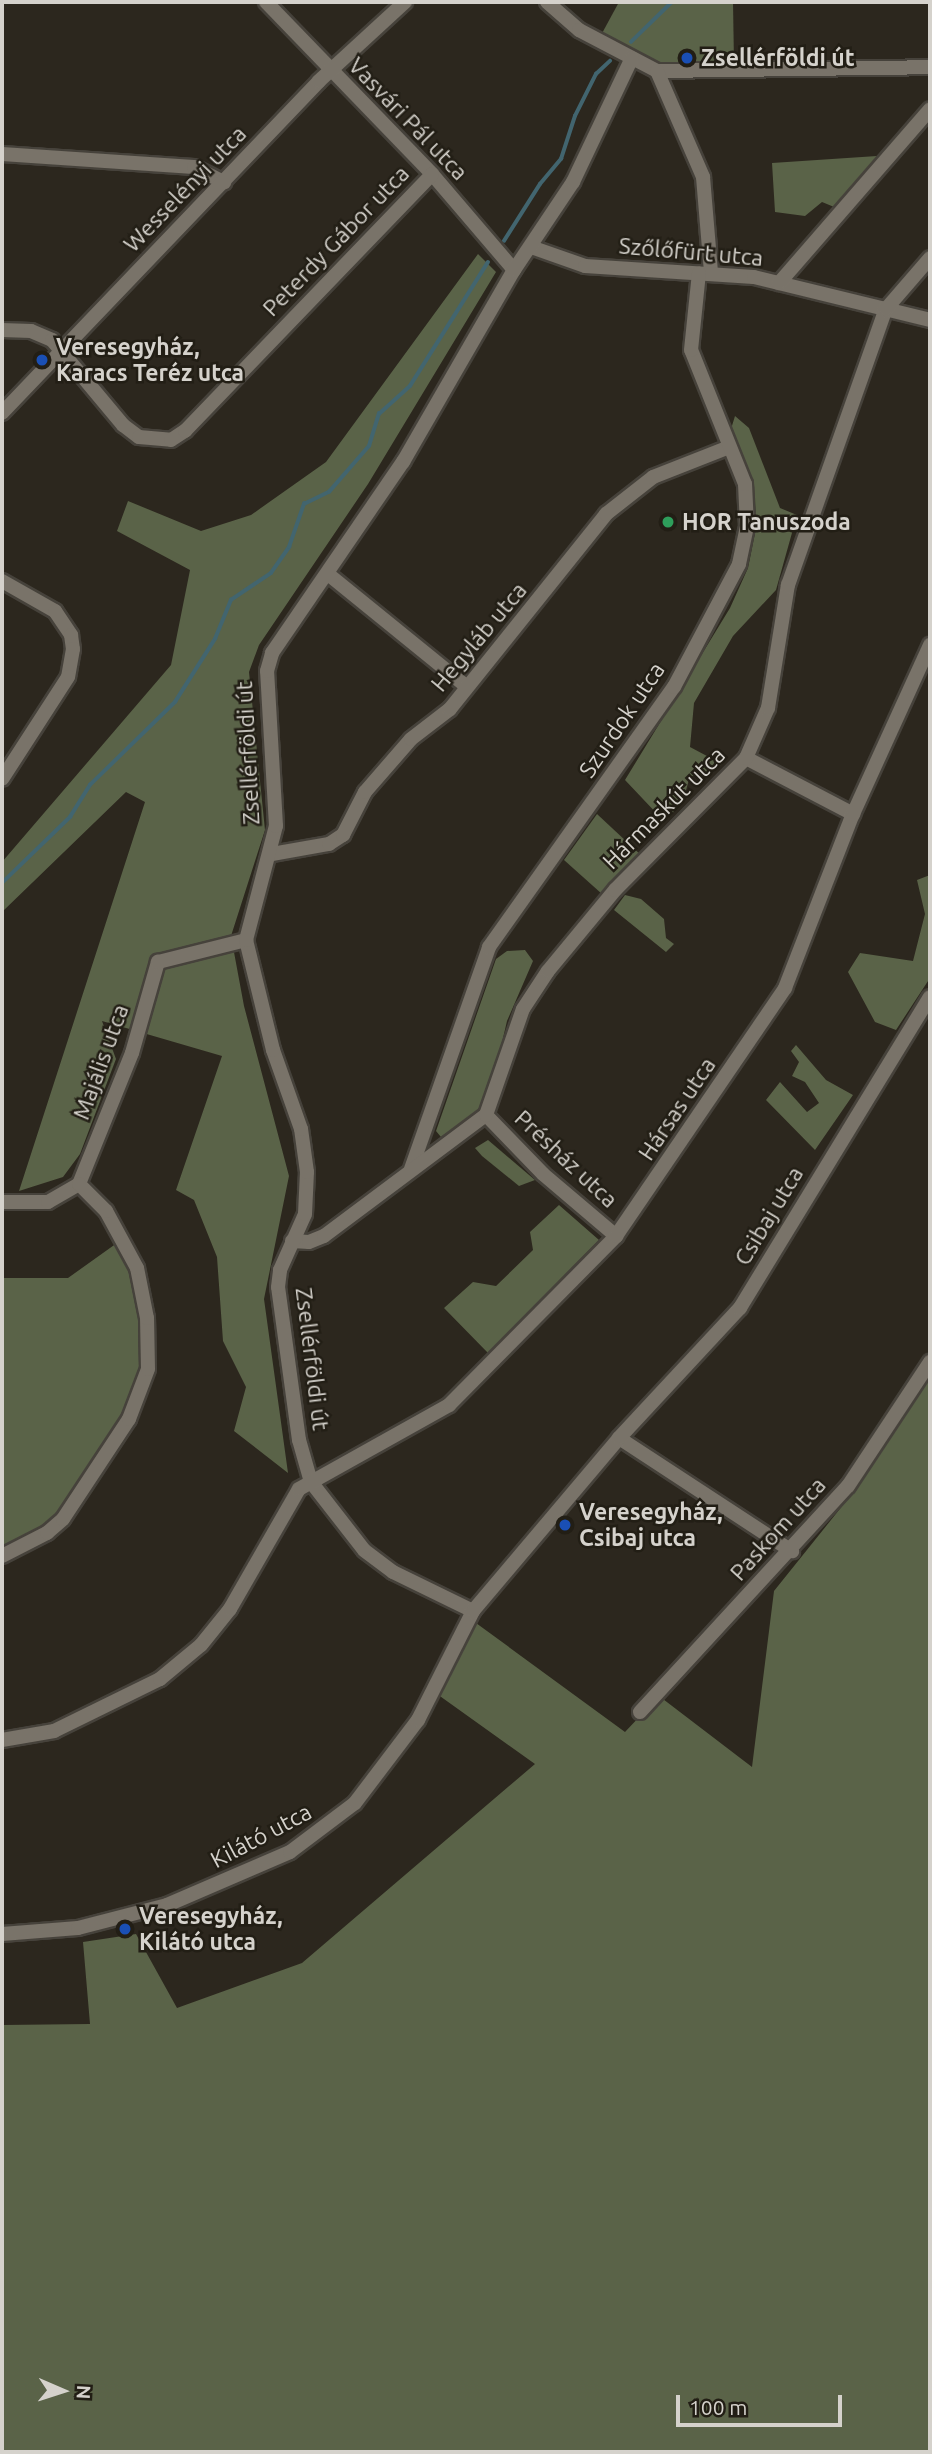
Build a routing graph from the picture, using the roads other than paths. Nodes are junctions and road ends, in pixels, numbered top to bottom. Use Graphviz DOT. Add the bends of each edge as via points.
graph roads {
  1 [pos="266,2"];
  2 [pos="405,2"];
  3 [pos="547,2"];
  4 [pos="632,58"];
  5 [pos="930,67"];
  6 [pos="330,71"];
  7 [pos="657,71"];
  8 [pos="930,110"];
  9 [pos="2,154"];
  10 [pos="432,174"];
  11 [pos="224,182"];
  12 [pos="531,247"];
  13 [pos="930,258"];
  14 [pos="514,270"];
  15 [pos="705,273"];
  16 [pos="779,283"];
  17 [pos="886,309"];
  18 [pos="930,320"];
  19 [pos="2,330"];
  20 [pos="60,349"];
  21 [pos="2,413"];
  22 [pos="729,447"];
  23 [pos="328,574"];
  24 [pos="2,581"];
  25 [pos="930,645"];
  26 [pos="466,686"];
  27 [pos="746,758"];
  28 [pos="2,779"];
  29 [pos="853,814"];
  30 [pos="272,854"];
  31 [pos="246,940"];
  32 [pos="930,997"];
  33 [pos="486,1115"];
  34 [pos="411,1169"];
  35 [pos="79,1184"];
  36 [pos="2,1202"];
  37 [pos="616,1236"];
  38 [pos="292,1241"];
  39 [pos="930,1362"];
  40 [pos="619,1438"];
  41 [pos="311,1482"];
  42 [pos="792,1551"];
  43 [pos="2,1556"];
  44 [pos="473,1612"];
  45 [pos="640,1712"];
  46 [pos="2,1740"];
  47 [pos="2,1934"];
  1 -- 6 [label="street, Vasvári Pál utca"];
  2 -- 6 [label="street, Wesselényi utca"];
  3 -- 4 [label="street" via="579,30"];
  4 -- 7 [label="street"];
  4 -- 12 [label="street, Zsellérföldi út" via="573,183"];
  5 -- 7 [label="street"];
  6 -- 10 [label="street, Vasvári Pál utca"];
  6 -- 11 [label="street, Wesselényi utca"];
  7 -- 15 [label="street, Szurdok utca" via="703,177"];
  8 -- 16 [label="street"];
  9 -- 11 [label="street" via="194,167"];
  10 -- 14 [label="street, Vasvári Pál utca"];
  10 -- 20 [label="street, Peterdy Gábor utca" via="185,431 171,440 139,437 123,425"];
  11 -- 20 [label="street, Wesselényi utca"];
  12 -- 14 [label="street, Zsellérföldi út"];
  12 -- 15 [label="street, Szőlőfürt utca" via="586,266"];
  13 -- 17 [label="street, Hármaskút utca"];
  14 -- 23 [label="street, Zsellérföldi út" via="403,462"];
  15 -- 16 [label="street, Szőlőfürt utca"];
  15 -- 22 [label="street, Szurdok utca" via="691,350"];
  16 -- 17 [label="street, Szőlőfürt utca"];
  17 -- 18 [label="street, Szőlőfürt utca"];
  17 -- 27 [label="street, Hármaskút utca" via="788,585 768,708"];
  19 -- 20 [label="street" via="42,334"];
  20 -- 21 [label="street, Wesselényi utca"];
  22 -- 26 [label="street, Hegyláb utca" via="653,477 606,514 535,608"];
  22 -- 34 [label="street, Szurdok utca" via="749,506 739,564 674,687 489,947"];
  23 -- 26 [label="street"];
  23 -- 30 [label="street, Zsellérföldi út" via="272,653 267,671 276,786"];
  24 -- 28 [label="street" via="55,611 71,635 73,649 68,677"];
  25 -- 29 [label="street, Hársas utca"];
  26 -- 30 [label="street, Hegyláb utca" via="450,709 411,739 380,774 343,835 329,844"];
  27 -- 29 [label="street"];
  27 -- 33 [label="street, Hármaskút utca" via="615,890 548,971 523,1009"];
  29 -- 37 [label="street, Hársas utca" via="785,988"];
  30 -- 31 [label="street, Zsellérföldi út"];
  31 -- 35 [label="street, Majális utca" via="158,962 132,1053"];
  31 -- 38 [label="street, Zsellérföldi út" via="273,1049 301,1129 307,1172 305,1214"];
  32 -- 40 [label="street, Csibaj utca" via="740,1308"];
  33 -- 34 [label="street"];
  33 -- 37 [label="street, Présház utca" via="543,1174"];
  34 -- 38 [label="street" via="324,1236 309,1242"];
  35 -- 36 [label="street" via="48,1202"];
  35 -- 43 [label="street" via="106,1211 137,1268 146,1304 148,1369 129,1419 63,1519 47,1533"];
  37 -- 41 [label="street, Hársas utca" via="449,1405"];
  38 -- 41 [label="street, Zsellérföldi út" via="278,1287 299,1440"];
  39 -- 42 [label="street, Paskom utca" via="848,1486"];
  40 -- 42 [label="street"];
  40 -- 44 [label="street, Csibaj utca"];
  41 -- 44 [label="street, Zsellérföldi út" via="364,1550 393,1572"];
  41 -- 46 [label="street, Hársas utca" via="299,1489 230,1609 201,1645 160,1679 106,1709 54,1731"];
  42 -- 45 [label="street, Paskom utca"];
  44 -- 47 [label="street, Kilátó utca" via="396,1752 328,1826 229,1881 167,1905 78,1928"];
}
